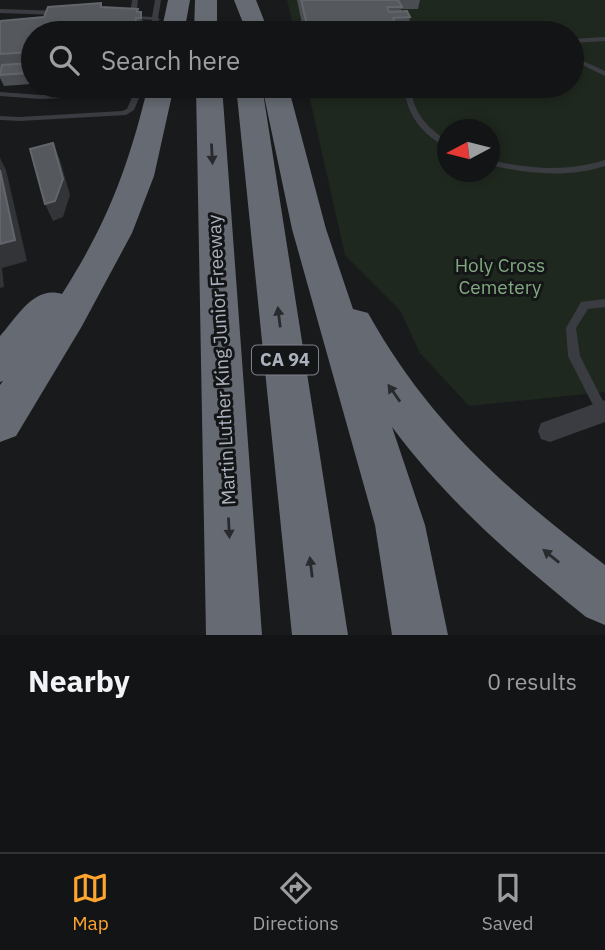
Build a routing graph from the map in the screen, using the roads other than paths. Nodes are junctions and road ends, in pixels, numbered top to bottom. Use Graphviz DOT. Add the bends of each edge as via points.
graph roads {
  1 [pos="135,0"];
  2 [pos="158,0"];
  3 [pos="179,0"];
  4 [pos="206,0"];
  5 [pos="244,0"];
  6 [pos="0,11"];
  7 [pos="66,13"];
  8 [pos="121,17"];
  9 [pos="133,18"];
  10 [pos="145,21"];
  11 [pos="164,21"];
  12 [pos="168,21"];
  13 [pos="206,21"];
  14 [pos="244,21"];
  15 [pos="253,21"];
  16 [pos="605,39"];
  17 [pos="584,40"];
  18 [pos="584,64"];
  19 [pos="605,74"];
  20 [pos="0,94"];
  21 [pos="21,96"];
  22 [pos="139,98"];
  23 [pos="147,98"];
  24 [pos="210,98"];
  25 [pos="252,98"];
  26 [pos="278,98"];
  27 [pos="408,98"];
  28 [pos="0,118"];
  29 [pos="152,135"];
  30 [pos="437,138"];
  31 [pos="605,163"];
  32 [pos="500,165"];
  33 [pos="299,193"];
  34 [pos="605,303"];
  35 [pos="0,365"];
  36 [pos="603,411"];
  37 [pos="0,422"];
  38 [pos="550,431"];
  39 [pos="605,598"];
  40 [pos="234,635"];
  41 [pos="320,635"];
  42 [pos="420,635"];
  1 -- 9 [label="lane"];
  2 -- 11 [label="lane"];
  3 -- 12 [label="highway"];
  4 -- 13 [label="highway"];
  5 -- 14 [label="highway"];
  5 -- 15 [label="highway"];
  6 -- 7 [label="lane"];
  8 -- 9 [label="lane"];
  9 -- 10 [label="lane"];
  16 -- 17 [label="lane"];
  18 -- 19 [label="lane"];
  20 -- 21 [label="lane"];
  22 -- 28 [label="lane" via="123,113"];
  23 -- 29 [label="highway"];
  24 -- 40 [label="highway, Martin Luther King Junior Freeway, one-way"];
  41 -- 25 [label="highway, CA 94, one-way"];
  26 -- 33 [label="highway"];
  27 -- 30 [label="lane" via="419,124"];
  29 -- 35 [label="highway" via="44,316"];
  29 -- 37 [label="highway" via="111,239"];
  31 -- 32 [label="lane" via="529,171"];
  39 -- 33 [label="highway, one-way" via="518,530 422,433 356,329"];
  33 -- 42 [label="highway" via="400,525"];
  34 -- 36 [label="lane" via="585,306 571,328 574,356"];
  36 -- 38 [label="street"];
}
